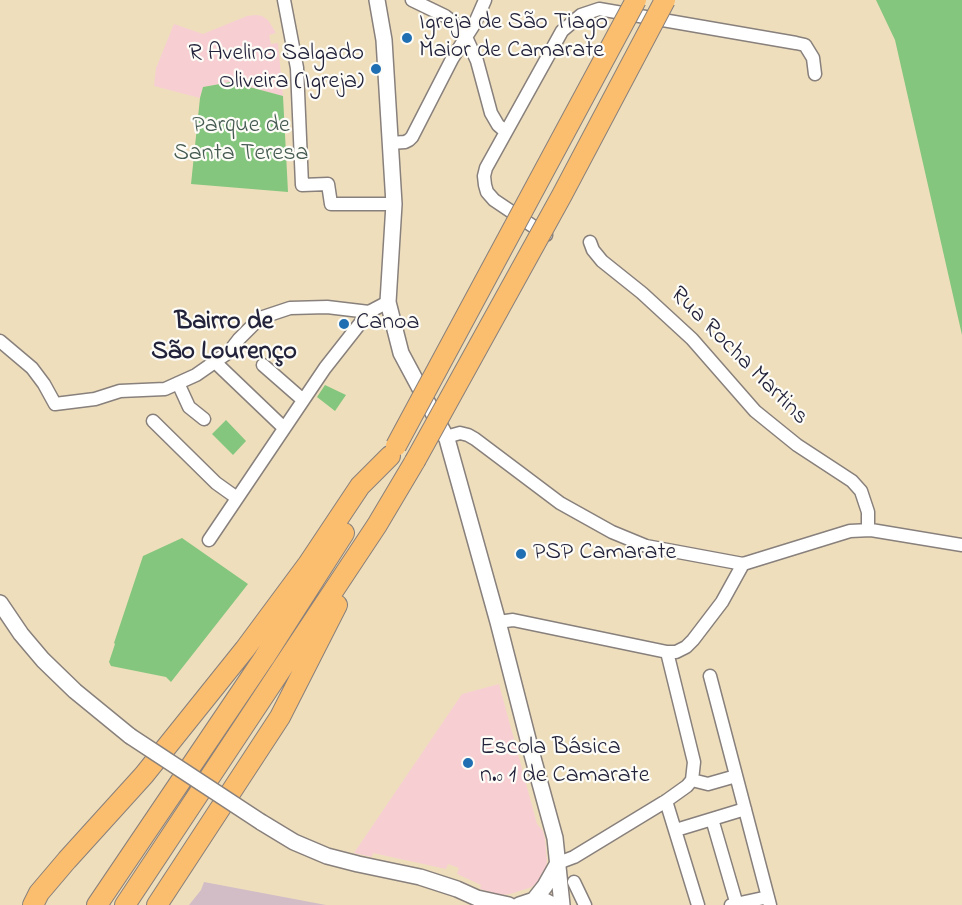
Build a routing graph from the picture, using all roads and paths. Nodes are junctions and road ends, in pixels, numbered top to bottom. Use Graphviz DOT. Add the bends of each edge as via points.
graph roads {
  1 [pos="284,0"];
  2 [pos="377,0"];
  3 [pos="412,0"];
  4 [pos="485,0"];
  5 [pos="636,0"];
  6 [pos="665,0"];
  7 [pos="466,37"];
  8 [pos="815,74"];
  9 [pos="506,132"];
  10 [pos="390,143"];
  11 [pos="394,204"];
  12 [pos="549,237"];
  13 [pos="590,242"];
  14 [pos="388,302"];
  15 [pos="369,312"];
  16 [pos="0,341"];
  17 [pos="215,362"];
  18 [pos="263,365"];
  19 [pos="178,383"];
  20 [pos="303,400"];
  21 [pos="204,419"];
  22 [pos="153,421"];
  23 [pos="284,428"];
  24 [pos="447,439"];
  25 [pos="393,451"];
  26 [pos="237,498"];
  27 [pos="377,525"];
  28 [pos="868,530"];
  29 [pos="209,540"];
  30 [pos="962,545"];
  31 [pos="743,564"];
  32 [pos="0,603"];
  33 [pos="498,622"];
  34 [pos="667,652"];
  35 [pos="710,676"];
  36 [pos="736,776"];
  37 [pos="692,780"];
  38 [pos="666,801"];
  39 [pos="745,809"];
  40 [pos="712,819"];
  41 [pos="676,830"];
  42 [pos="558,863"];
  43 [pos="574,882"];
  44 [pos="769,901"];
  45 [pos="480,902"];
  46 [pos="527,903"];
  47 [pos="33,905"];
  48 [pos="97,905"];
  49 [pos="125,905"];
  50 [pos="157,905"];
  51 [pos="509,905"];
  52 [pos="554,905"];
  53 [pos="562,905"];
  54 [pos="585,905"];
  55 [pos="698,905"];
  56 [pos="735,905"];
  1 -- 11 [label="street" via="297,68 302,185 328,184 331,204"];
  2 -- 10 [label="street" via="384,40"];
  3 -- 7 [label="street" via="445,16"];
  4 -- 7 [label="street"];
  5 -- 25 [label="highway, bridge"];
  6 -- 27 [label="highway, bridge" via="562,195"];
  7 -- 9 [label="street" via="477,61 490,113"];
  7 -- 10 [label="street" via="412,137"];
  8 -- 9 [label="street" via="813,58 805,45 599,9 580,15 562,31"];
  9 -- 12 [label="street" via="486,168 487,192"];
  10 -- 11 [label="street"];
  11 -- 14 [label="street"];
  13 -- 28 [label="street, Rua Rocha Martins" via="602,261 692,339 755,411 861,491 868,512"];
  14 -- 15 [label="street"];
  14 -- 24 [label="street" via="401,353"];
  15 -- 17 [label="street" via="327,307 280,311 260,318"];
  15 -- 20 [label="street"];
  16 -- 19 [label="street" via="32,368 55,404 120,392 165,389"];
  17 -- 19 [label="street"];
  17 -- 23 [label="street"];
  18 -- 20 [label="street"];
  19 -- 21 [label="street" via="189,407"];
  20 -- 23 [label="street"];
  22 -- 26 [label="street" via="216,483"];
  23 -- 26 [label="street"];
  24 -- 31 [label="street" via="460,433 475,439 560,503 629,540"];
  24 -- 33 [label="street"];
  25 -- 47 [label="highway" via="360,486 245,649 144,775 39,893"];
  25 -- 48 [label="highway" via="264,658"];
  26 -- 29 [label="street"];
  27 -- 49 [label="highway"];
  27 -- 50 [label="highway" via="280,717"];
  28 -- 30 [label="street"];
  28 -- 31 [label="street" via="850,531"];
  31 -- 34 [label="street" via="722,602 693,640 686,647"];
  32 -- 45 [label="street, bridge" via="43,660 75,691 130,736 261,822 327,856 420,877 457,889"];
  33 -- 34 [label="street" via="513,620"];
  33 -- 42 [label="street" via="555,838"];
  34 -- 37 [label="street" via="694,762"];
  35 -- 36 [label="street"];
  36 -- 37 [label="street" via="708,784"];
  36 -- 39 [label="street"];
  37 -- 38 [label="street"];
  38 -- 41 [label="street"];
  38 -- 42 [label="street"];
  39 -- 40 [label="street"];
  39 -- 44 [label="street"];
  40 -- 41 [label="street"];
  40 -- 56 [label="street"];
  41 -- 55 [label="street"];
  42 -- 46 [label="street" via="545,886"];
  42 -- 53 [label="street"];
  43 -- 54 [label="street"];
  44 -- 56 [label="street"];
  45 -- 51 [label="street"];
  46 -- 52 [label="street" via="545,901"];
}
